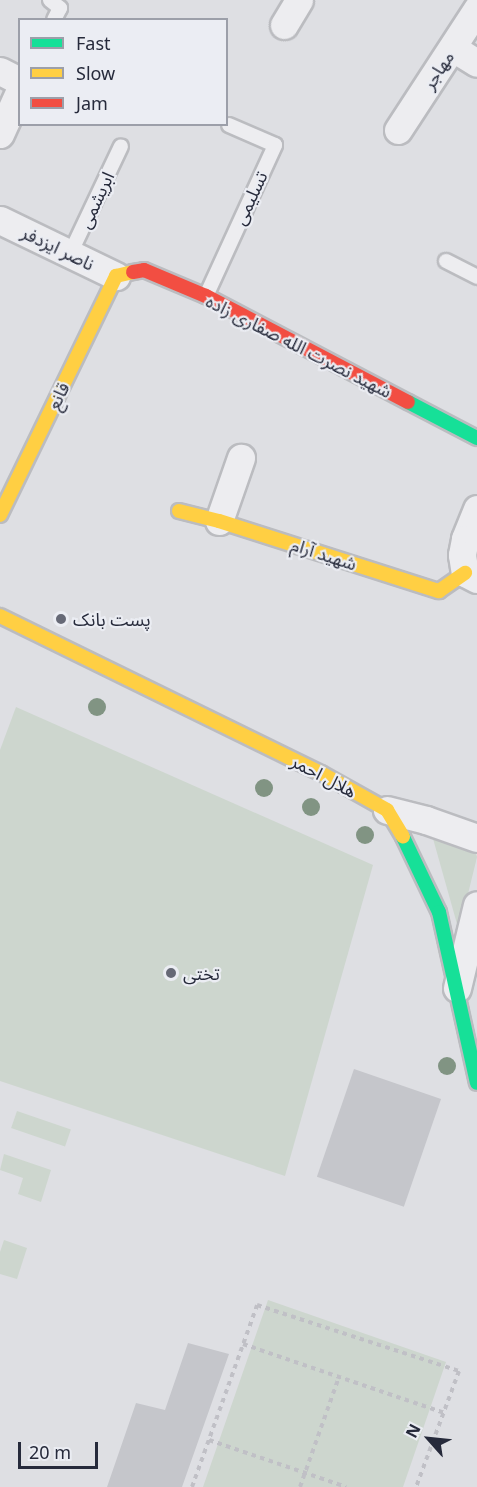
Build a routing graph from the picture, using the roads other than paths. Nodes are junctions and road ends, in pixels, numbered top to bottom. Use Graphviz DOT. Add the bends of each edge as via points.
graph roads {
  1 [pos="50,0"];
  2 [pos="299,0"];
  3 [pos="477,9"];
  4 [pos="55,18"];
  5 [pos="284,25"];
  6 [pos="453,48"];
  7 [pos="477,63"];
  8 [pos="0,70"];
  9 [pos="18,80"];
  10 [pos="18,94"];
  11 [pos="230,125"];
  12 [pos="398,130"];
  13 [pos="0,134"];
  14 [pos="122,146"];
  15 [pos="0,220"];
  16 [pos="70,254"];
  17 [pos="446,261"];
  18 [pos="116,276"];
  19 [pos="477,277"];
  20 [pos="206,296"];
  21 [pos="477,438"];
  22 [pos="241,458"];
  23 [pos="477,509"];
  24 [pos="179,511"];
  25 [pos="0,515"];
  26 [pos="219,520"];
  27 [pos="471,576"];
  28 [pos="0,616"];
  29 [pos="387,810"];
  30 [pos="477,838"];
  31 [pos="477,905"];
  32 [pos="456,989"];
  33 [pos="477,1083"];
  1 -- 4 [label="lane" via="60,8"];
  2 -- 5 [label="street"];
  3 -- 6 [label="street, مهاجر"];
  6 -- 7 [label="street"];
  6 -- 12 [label="street, مهاجر"];
  8 -- 9 [label="street"];
  10 -- 13 [label="street"];
  11 -- 20 [label="lane, تسلیمی" via="275,145"];
  14 -- 16 [label="lane, ابریشمی"];
  15 -- 16 [label="street, ناصر ایزدفر"];
  16 -- 18 [label="street, ناصر ایزدفر"];
  17 -- 19 [label="lane"];
  18 -- 20 [label="street, شهید نصرت الله صفاری زاده" via="144,270"];
  18 -- 25 [label="street, قانع"];
  20 -- 21 [label="street, شهید نصرت الله صفاری زاده"];
  22 -- 26 [label="street"];
  23 -- 27 [label="street" via="462,555"];
  24 -- 26 [label="street, شهید آرام"];
  26 -- 27 [label="street, شهید آرام" via="439,591"];
  28 -- 29 [label="street, هلال احمر" via="321,773"];
  29 -- 30 [label="street"];
  29 -- 32 [label="street" via="439,912"];
  31 -- 32 [label="street"];
  32 -- 33 [label="street"];
}
